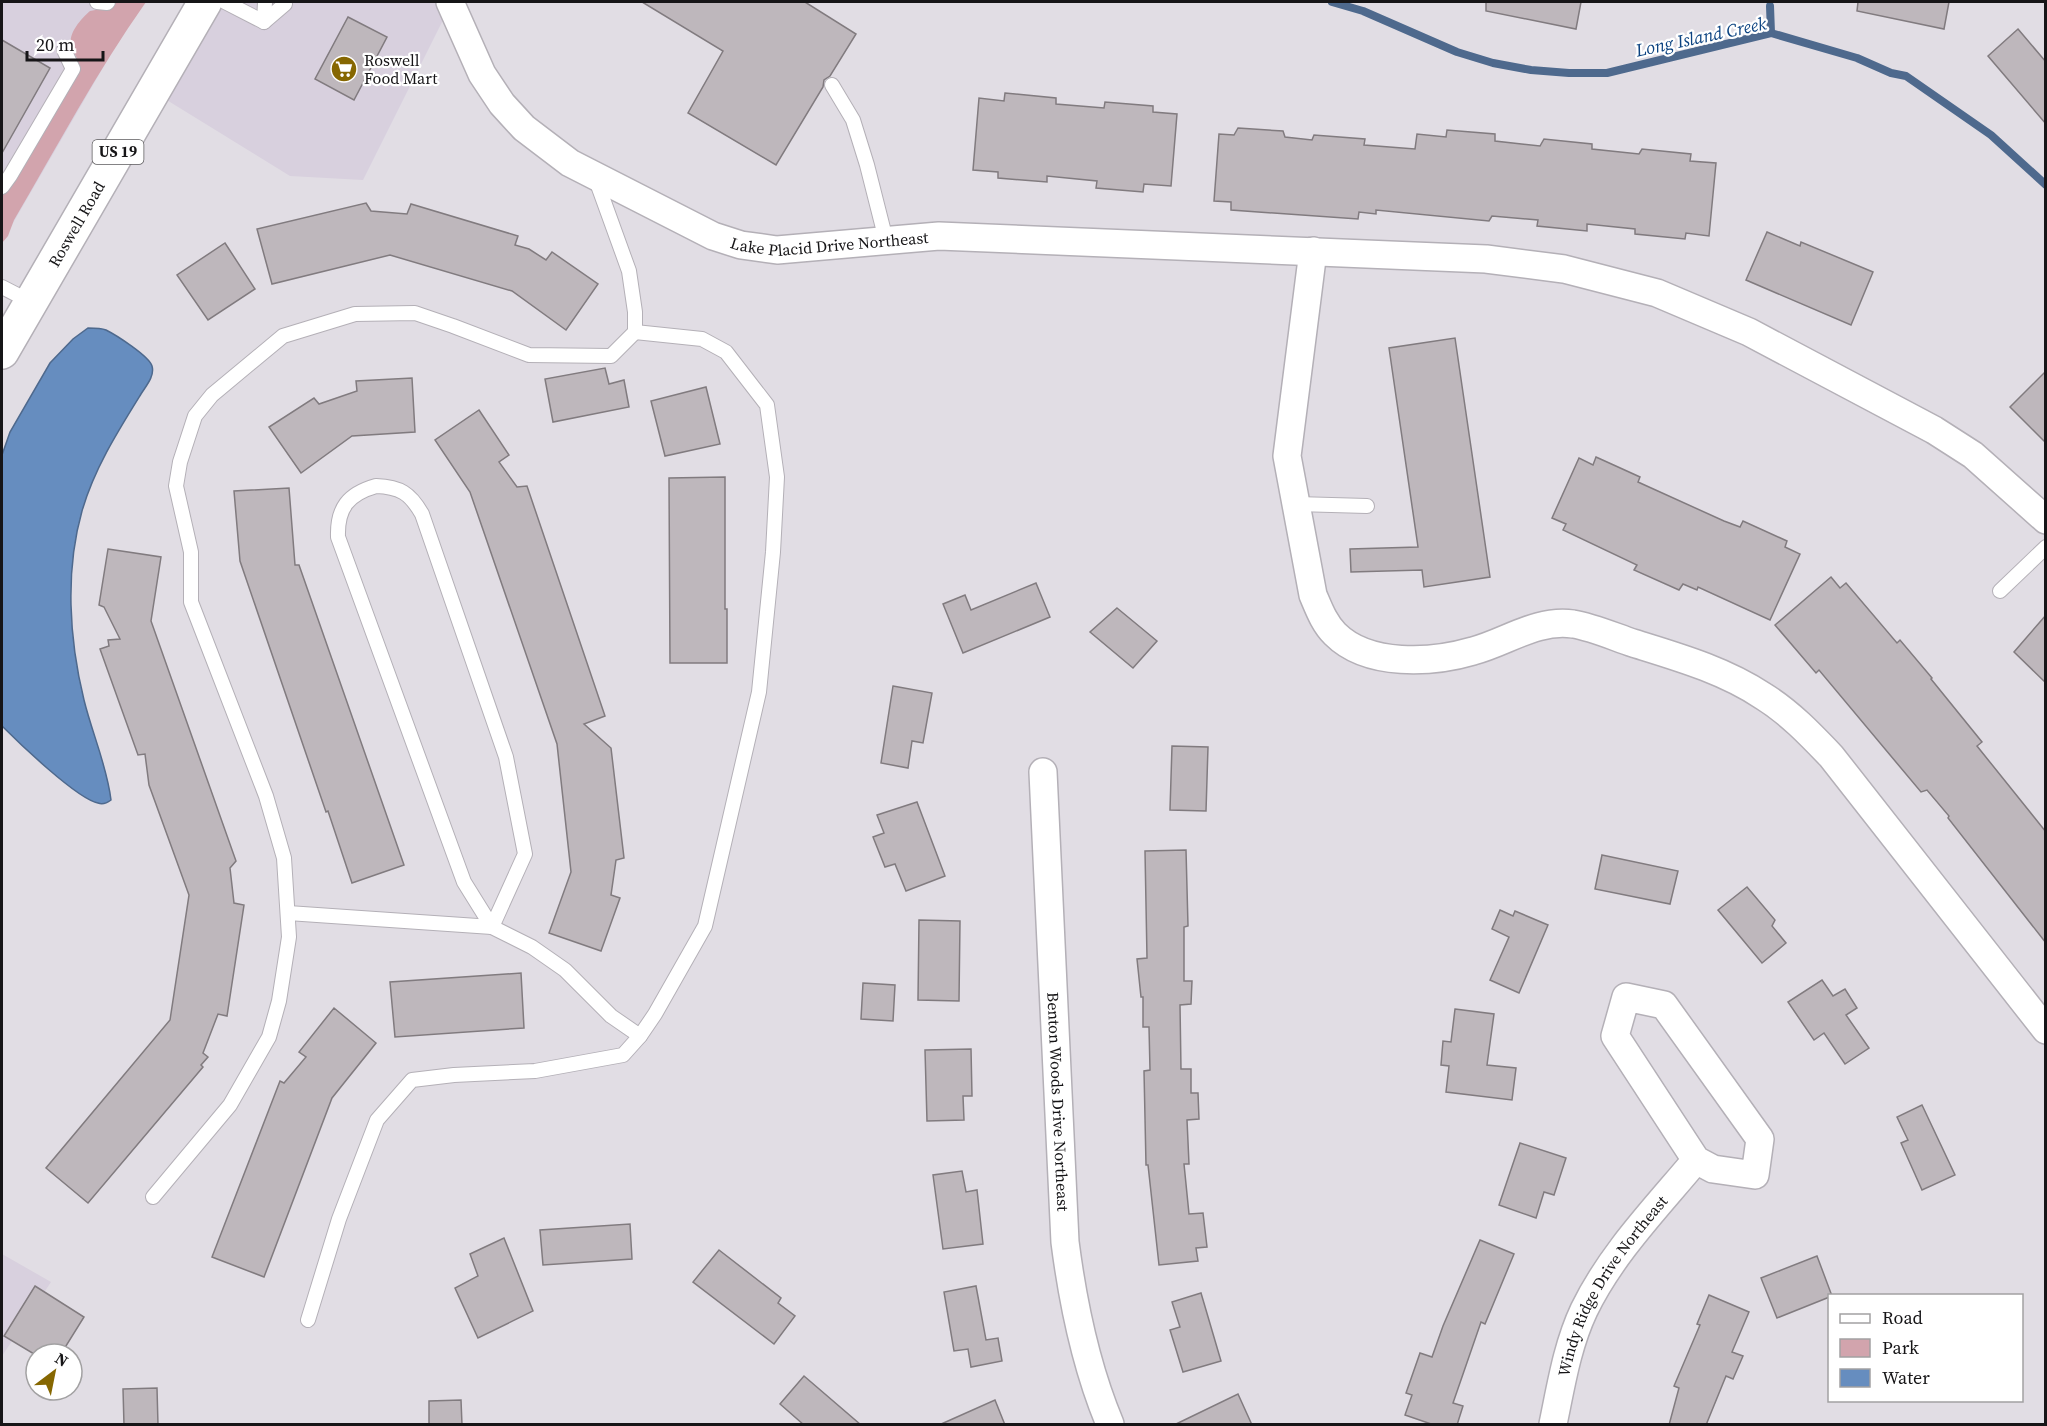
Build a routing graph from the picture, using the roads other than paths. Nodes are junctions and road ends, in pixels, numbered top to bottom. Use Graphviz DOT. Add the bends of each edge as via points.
graph roads {
  1 [pos="97,2"];
  2 [pos="108,2"];
  3 [pos="205,2"];
  4 [pos="225,2"];
  5 [pos="265,2"];
  6 [pos="450,2"];
  7 [pos="285,4"];
  8 [pos="264,22"];
  9 [pos="64,50"];
  10 [pos="832,85"];
  11 [pos="595,176"];
  12 [pos="2,187"];
  13 [pos="886,240"];
  14 [pos="1313,251"];
  15 [pos="2,287"];
  16 [pos="31,302"];
  17 [pos="635,332"];
  18 [pos="2,352"];
  19 [pos="1296,504"];
  20 [pos="1367,506"];
  21 [pos="2046,520"];
  22 [pos="2046,547"];
  23 [pos="2000,591"];
  24 [pos="1042,772"];
  25 [pos="288,913"];
  26 [pos="492,927"];
  27 [pos="2046,1030"];
  28 [pos="640,1036"];
  29 [pos="1695,1160"];
  30 [pos="153,1197"];
  31 [pos="308,1320"];
  32 [pos="1110,1425"];
  33 [pos="1553,1425"];
  1 -- 2 [label="lane"];
  3 -- 16 [label="main road, Roswell Road / US 19"];
  4 -- 8 [label="lane"];
  5 -- 8 [label="lane"];
  6 -- 11 [label="street, Lake Placid Drive Northeast" via="482,74 502,104 533,135"];
  7 -- 8 [label="lane"];
  9 -- 12 [label="lane" via="73,69"];
  10 -- 13 [label="lane" via="853,120"];
  11 -- 13 [label="street, Lake Placid Drive Northeast" via="713,236 741,245 777,249"];
  11 -- 17 [label="lane" via="629,271"];
  13 -- 14 [label="street, Lake Placid Drive Northeast" via="939,236"];
  14 -- 19 [label="street" via="1287,456"];
  14 -- 21 [label="street, Lake Placid Drive Northeast" via="1486,259 1564,269 1657,293 1749,332 1934,430 1973,455"];
  15 -- 16 [label="lane"];
  16 -- 18 [label="main road, Roswell Road / US 19"];
  17 -- 25 [label="lane" via="611,356 529,355 415,313 355,314 283,336 212,395 195,416 176,486 191,552 191,602 266,796 284,858"];
  17 -- 28 [label="lane" via="702,339 726,352 767,405 777,477 774,552 759,692 705,926"];
  19 -- 20 [label="lane"];
  19 -- 27 [label="street" via="1313,595 1322,616 1335,634 1371,656 1421,660 1473,651 1541,625 1572,624 1701,664 1763,695 1801,725 1831,756"];
  22 -- 23 [label="lane"];
  24 -- 32 [label="street, Benton Woods Drive Northeast" via="1065,1242 1085,1349"];
  25 -- 26 [label="lane"];
  25 -- 30 [label="lane" via="289,937 269,1037 230,1105"];
  26 -- 26 [label="lane" via="464,882 338,537 342,509 362,490 376,486 404,492 422,514 506,757 525,854"];
  26 -- 28 [label="lane" via="564,970 611,1016"];
  28 -- 31 [label="lane" via="623,1055 535,1071 412,1080 377,1120 339,1219"];
  29 -- 29 [label="street" via="1616,1036 1626,997 1664,1005 1760,1139 1755,1175 1713,1169"];
  29 -- 33 [label="street, Windy Ridge Drive Northeast" via="1613,1260 1583,1311 1566,1362"];
}
